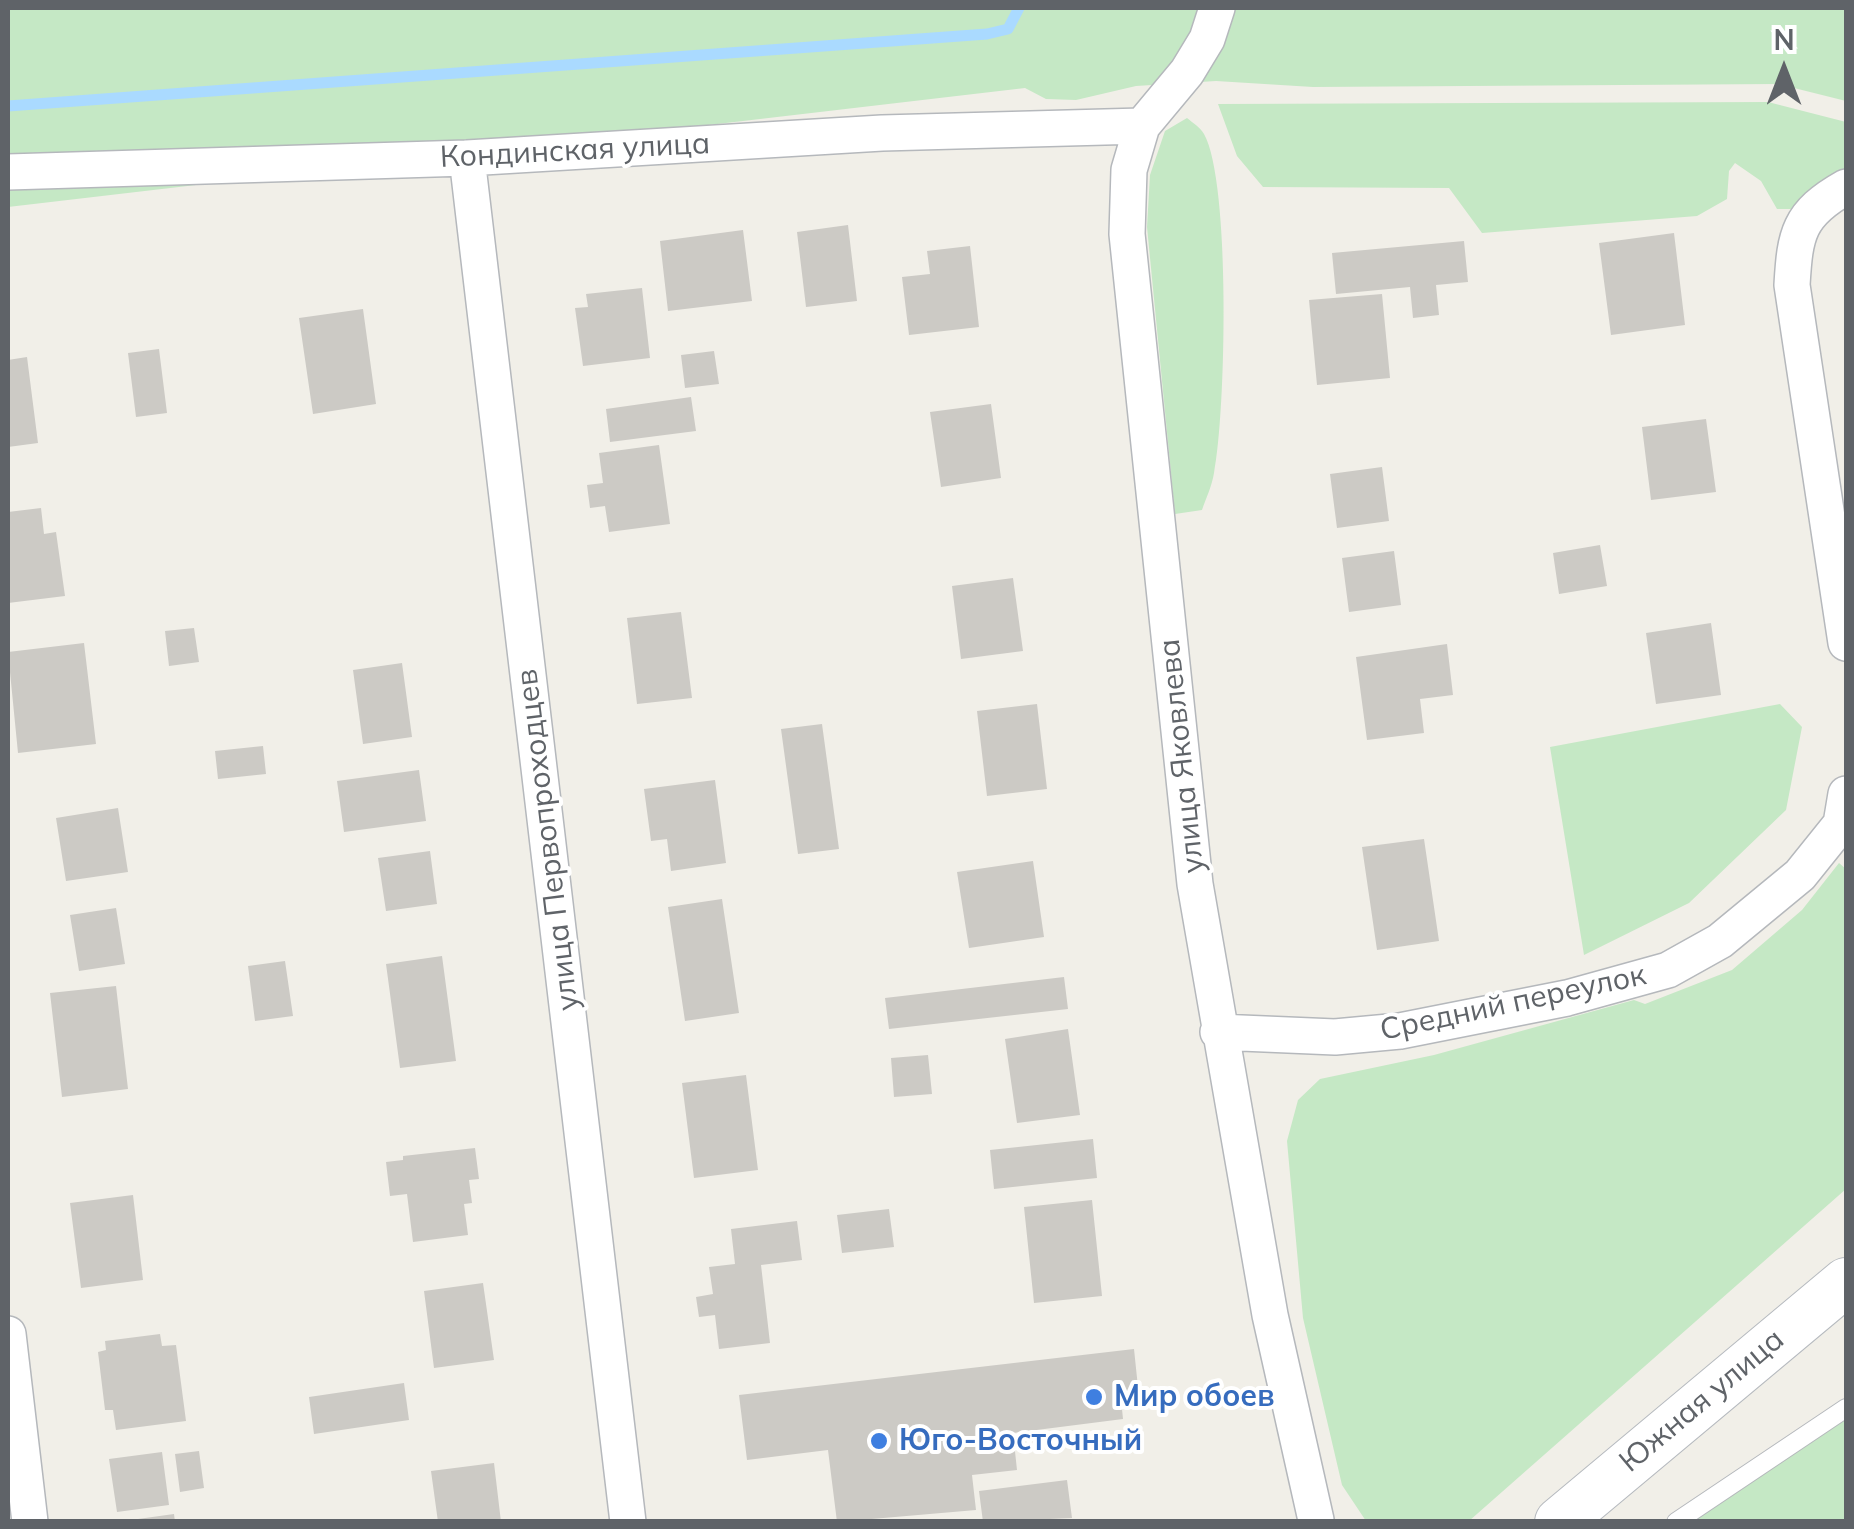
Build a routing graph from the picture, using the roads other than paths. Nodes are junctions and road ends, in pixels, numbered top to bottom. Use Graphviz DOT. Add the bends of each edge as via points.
graph roads {
  1 [pos="1217,8"];
  2 [pos="1142,126"];
  3 [pos="467,158"];
  4 [pos="8,172"];
  5 [pos="1846,187"];
  6 [pos="1839,558"];
  7 [pos="1846,642"];
  8 [pos="1846,794"];
  9 [pos="1218,1032"];
  10 [pos="1846,1282"];
  11 [pos="8,1334"];
  12 [pos="1846,1408"];
  13 [pos="1313,1521"];
  14 [pos="30,1522"];
  15 [pos="628,1522"];
  16 [pos="1559,1522"];
  17 [pos="1676,1522"];
  1 -- 2 [label="street, улица Яковлева" via="1187,72"];
  2 -- 3 [label="street, Кондинская улица" via="882,133"];
  2 -- 9 [label="street, улица Яковлева" via="1129,170 1127,234 1195,884"];
  3 -- 4 [label="street, Кондинская улица"];
  3 -- 15 [label="street, улица Первопроходцев"];
  5 -- 6 [label="street" via="1795,235 1792,285"];
  6 -- 7 [label="street"];
  8 -- 9 [label="street, Средний переулок" via="1841,824 1800,875 1720,942 1668,970 1400,1031 1335,1037"];
  9 -- 13 [label="street, улица Яковлева"];
  10 -- 16 [label="main road, Южная улица"];
  11 -- 14 [label="street"];
  12 -- 17 [label="lane"];
}
